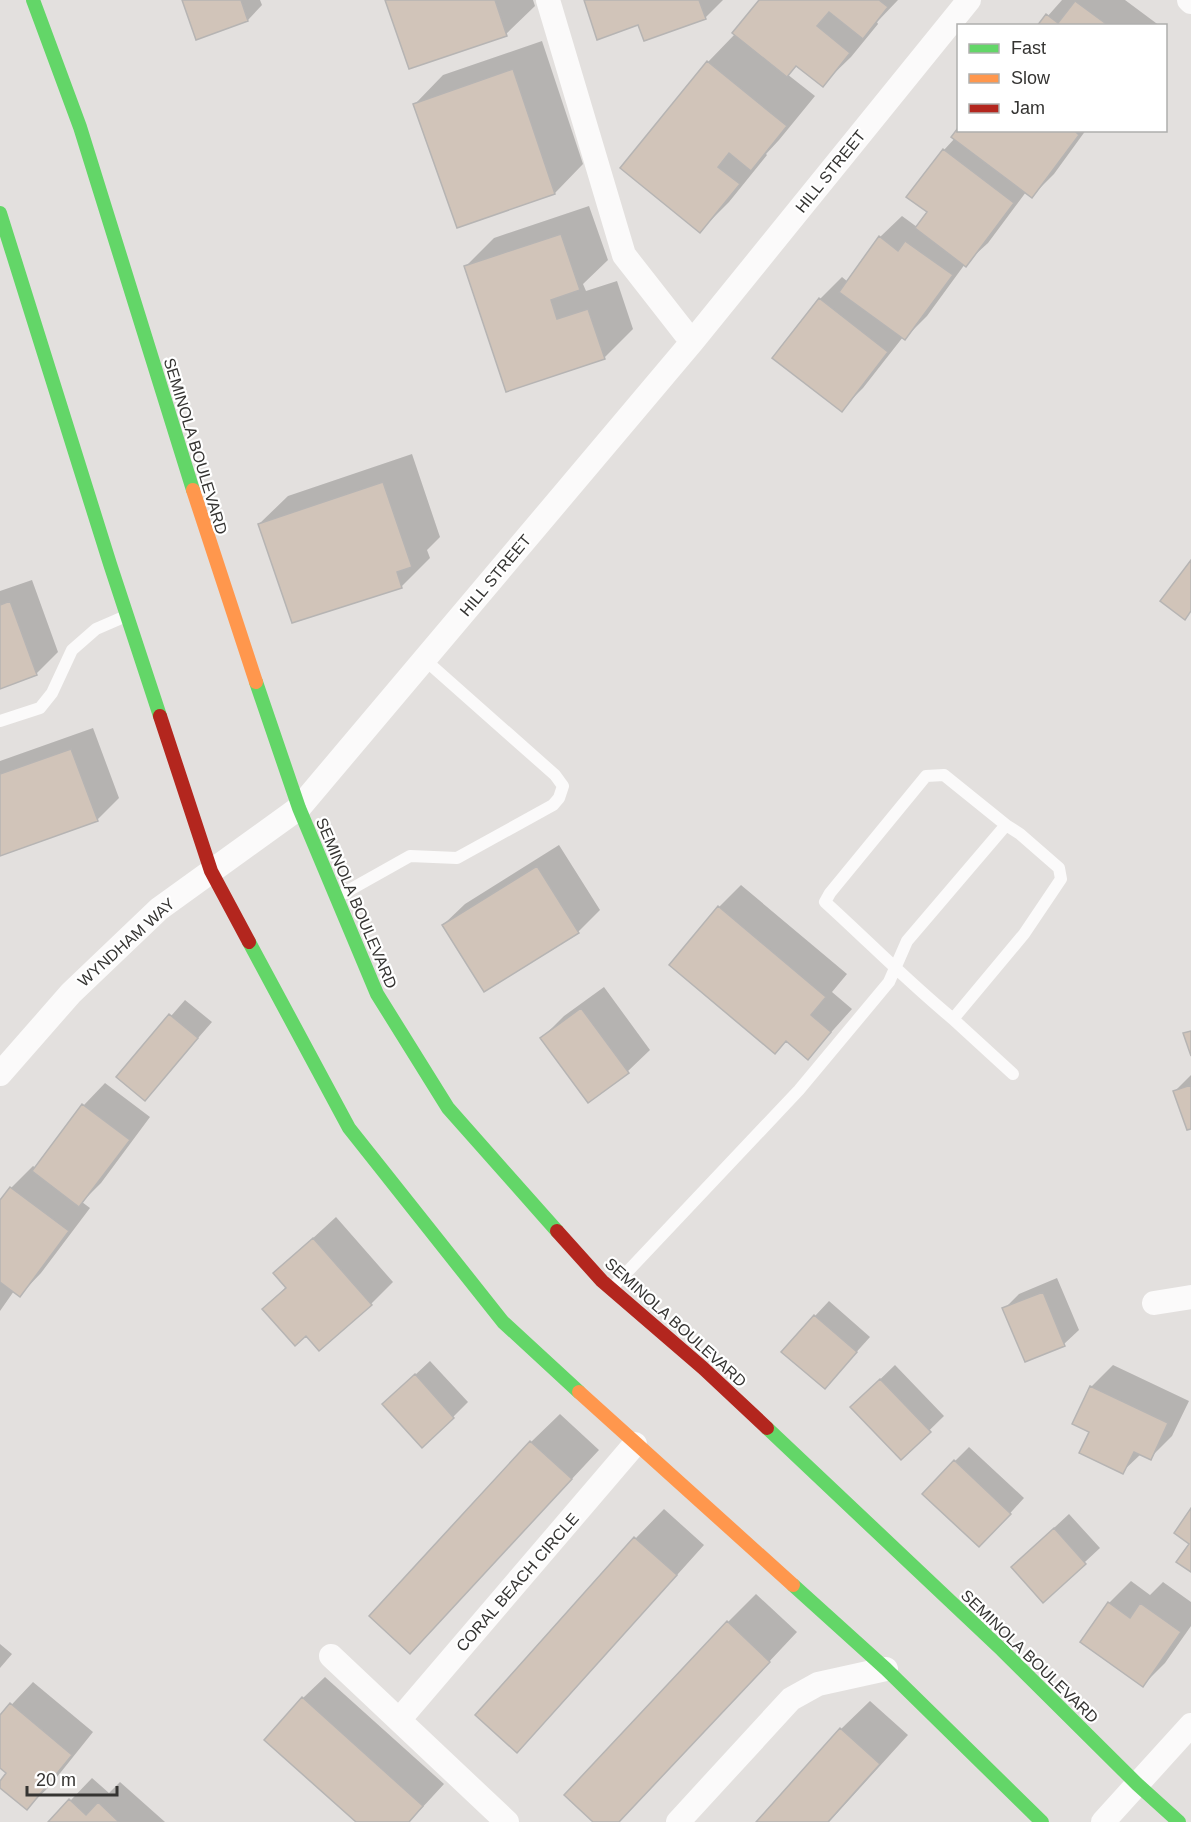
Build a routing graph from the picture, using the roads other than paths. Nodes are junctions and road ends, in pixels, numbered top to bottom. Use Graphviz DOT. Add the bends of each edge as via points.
graph roads {
  1 [pos="33,0"];
  2 [pos="548,0"];
  3 [pos="969,0"];
  4 [pos="0,213"];
  5 [pos="692,342"];
  6 [pos="127,616"];
  7 [pos="424,659"];
  8 [pos="0,721"];
  9 [pos="298,808"];
  10 [pos="1006,825"];
  11 [pos="211,871"];
  12 [pos="336,897"];
  13 [pos="897,967"];
  14 [pos="953,1019"];
  15 [pos="0,1074"];
  16 [pos="1012,1074"];
  17 [pos="612,1288"];
  18 [pos="1191,1297"];
  19 [pos="1154,1303"];
  20 [pos="635,1444"];
  21 [pos="331,1656"];
  22 [pos="886,1669"];
  23 [pos="399,1720"];
  24 [pos="1191,1725"];
  25 [pos="1137,1784"];
  26 [pos="507,1822"];
  27 [pos="678,1822"];
  28 [pos="1042,1822"];
  29 [pos="1102,1822"];
  30 [pos="1179,1822"];
  1 -- 9 [label="main road, SEMINOLA BOULEVARD" via="80,127 216,565"];
  2 -- 5 [label="street" via="624,255"];
  3 -- 5 [label="street, HILL STREET"];
  4 -- 6 [label="main road"];
  5 -- 7 [label="street, HILL STREET"];
  6 -- 8 [label="lane" via="96,629 72,650 52,693 40,708"];
  6 -- 11 [label="main road"];
  7 -- 9 [label="street, HILL STREET"];
  7 -- 12 [label="lane" via="555,774 563,786 559,798 457,858 410,856"];
  9 -- 11 [label="street, WYNDHAM WAY"];
  9 -- 12 [label="main road, SEMINOLA BOULEVARD"];
  10 -- 13 [label="lane" via="907,941"];
  10 -- 13 [label="lane" via="944,775 926,776 830,893 825,902"];
  10 -- 14 [label="lane" via="1059,868 1061,879 1024,934"];
  11 -- 15 [label="street, WYNDHAM WAY" via="159,909 79,985"];
  11 -- 20 [label="main road" via="349,1128 502,1322"];
  12 -- 17 [label="main road, SEMINOLA BOULEVARD" via="377,994 448,1108"];
  13 -- 14 [label="lane"];
  13 -- 17 [label="lane" via="889,982 799,1090"];
  14 -- 16 [label="lane"];
  17 -- 25 [label="main road, SEMINOLA BOULEVARD" via="703,1368 1002,1650"];
  18 -- 19 [label="street"];
  20 -- 22 [label="main road"];
  20 -- 23 [label="street, CORAL BEACH CIRCLE"];
  21 -- 23 [label="street"];
  22 -- 27 [label="street" via="818,1684 791,1700"];
  22 -- 28 [label="main road"];
  23 -- 26 [label="street"];
  24 -- 25 [label="street"];
  25 -- 29 [label="street"];
  25 -- 30 [label="main road, SEMINOLA BOULEVARD"];
}
